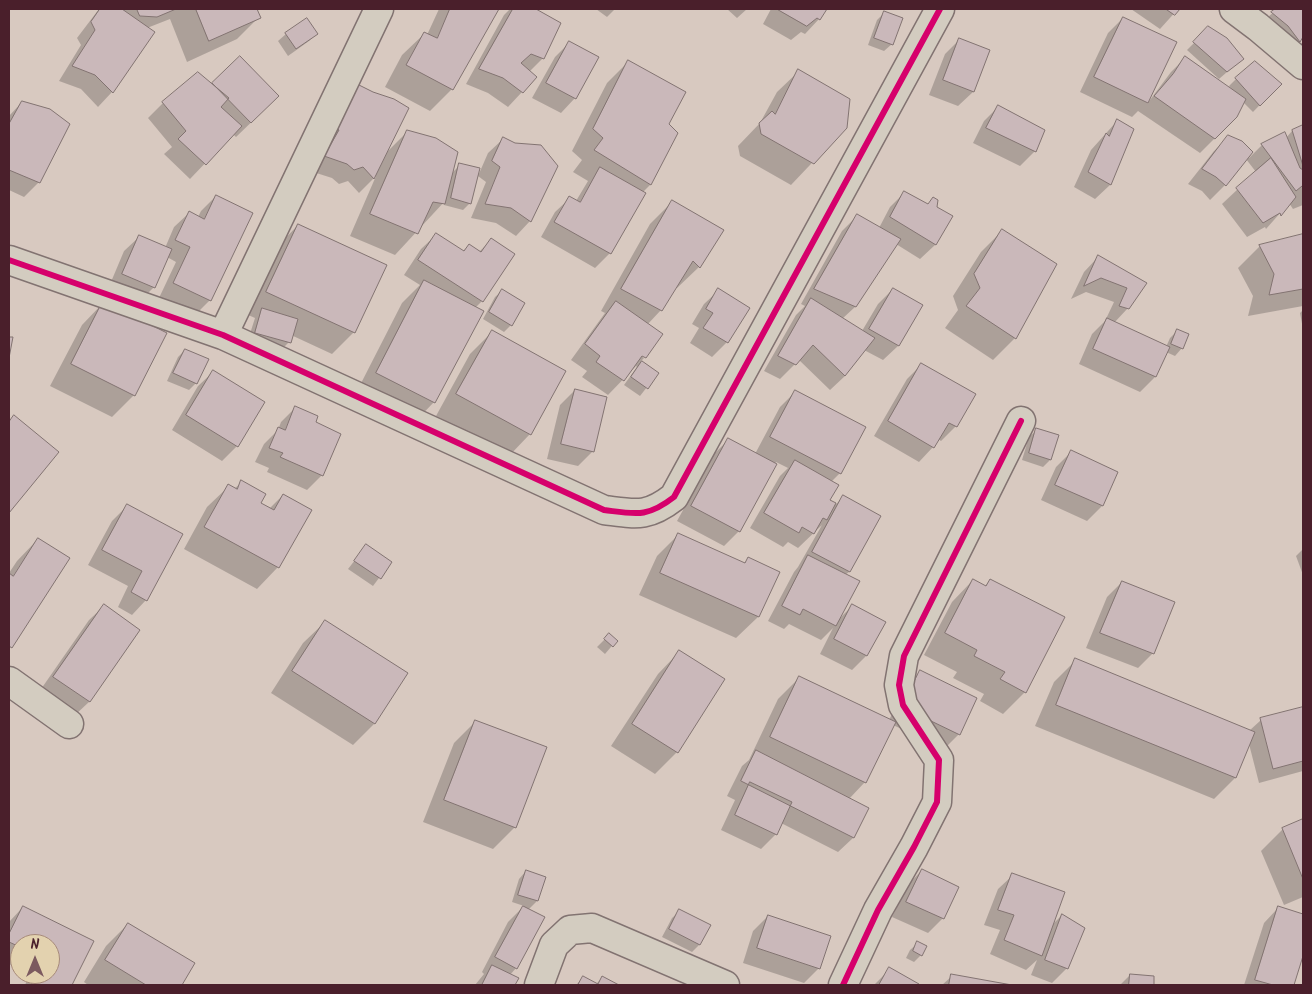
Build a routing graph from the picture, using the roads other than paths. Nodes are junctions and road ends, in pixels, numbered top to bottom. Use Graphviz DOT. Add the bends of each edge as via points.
graph roads {
  1 [pos="379,9"];
  2 [pos="940,9"];
  3 [pos="1234,9"];
  4 [pos="1303,66"];
  5 [pos="9,260"];
  6 [pos="223,335"];
  7 [pos="1021,421"];
  8 [pos="9,681"];
  9 [pos="69,724"];
  10 [pos="539,985"];
  11 [pos="725,985"];
  12 [pos="843,985"];
  1 -- 6 [label="street"];
  2 -- 6 [label="street" via="674,497 659,509 638,514 604,510"];
  3 -- 4 [label="street"];
  5 -- 6 [label="street"];
  7 -- 12 [label="street" via="904,656 899,685 903,705 939,760 937,802 878,910"];
  8 -- 9 [label="street"];
  10 -- 11 [label="street" via="554,945 570,930 592,928"];
}
